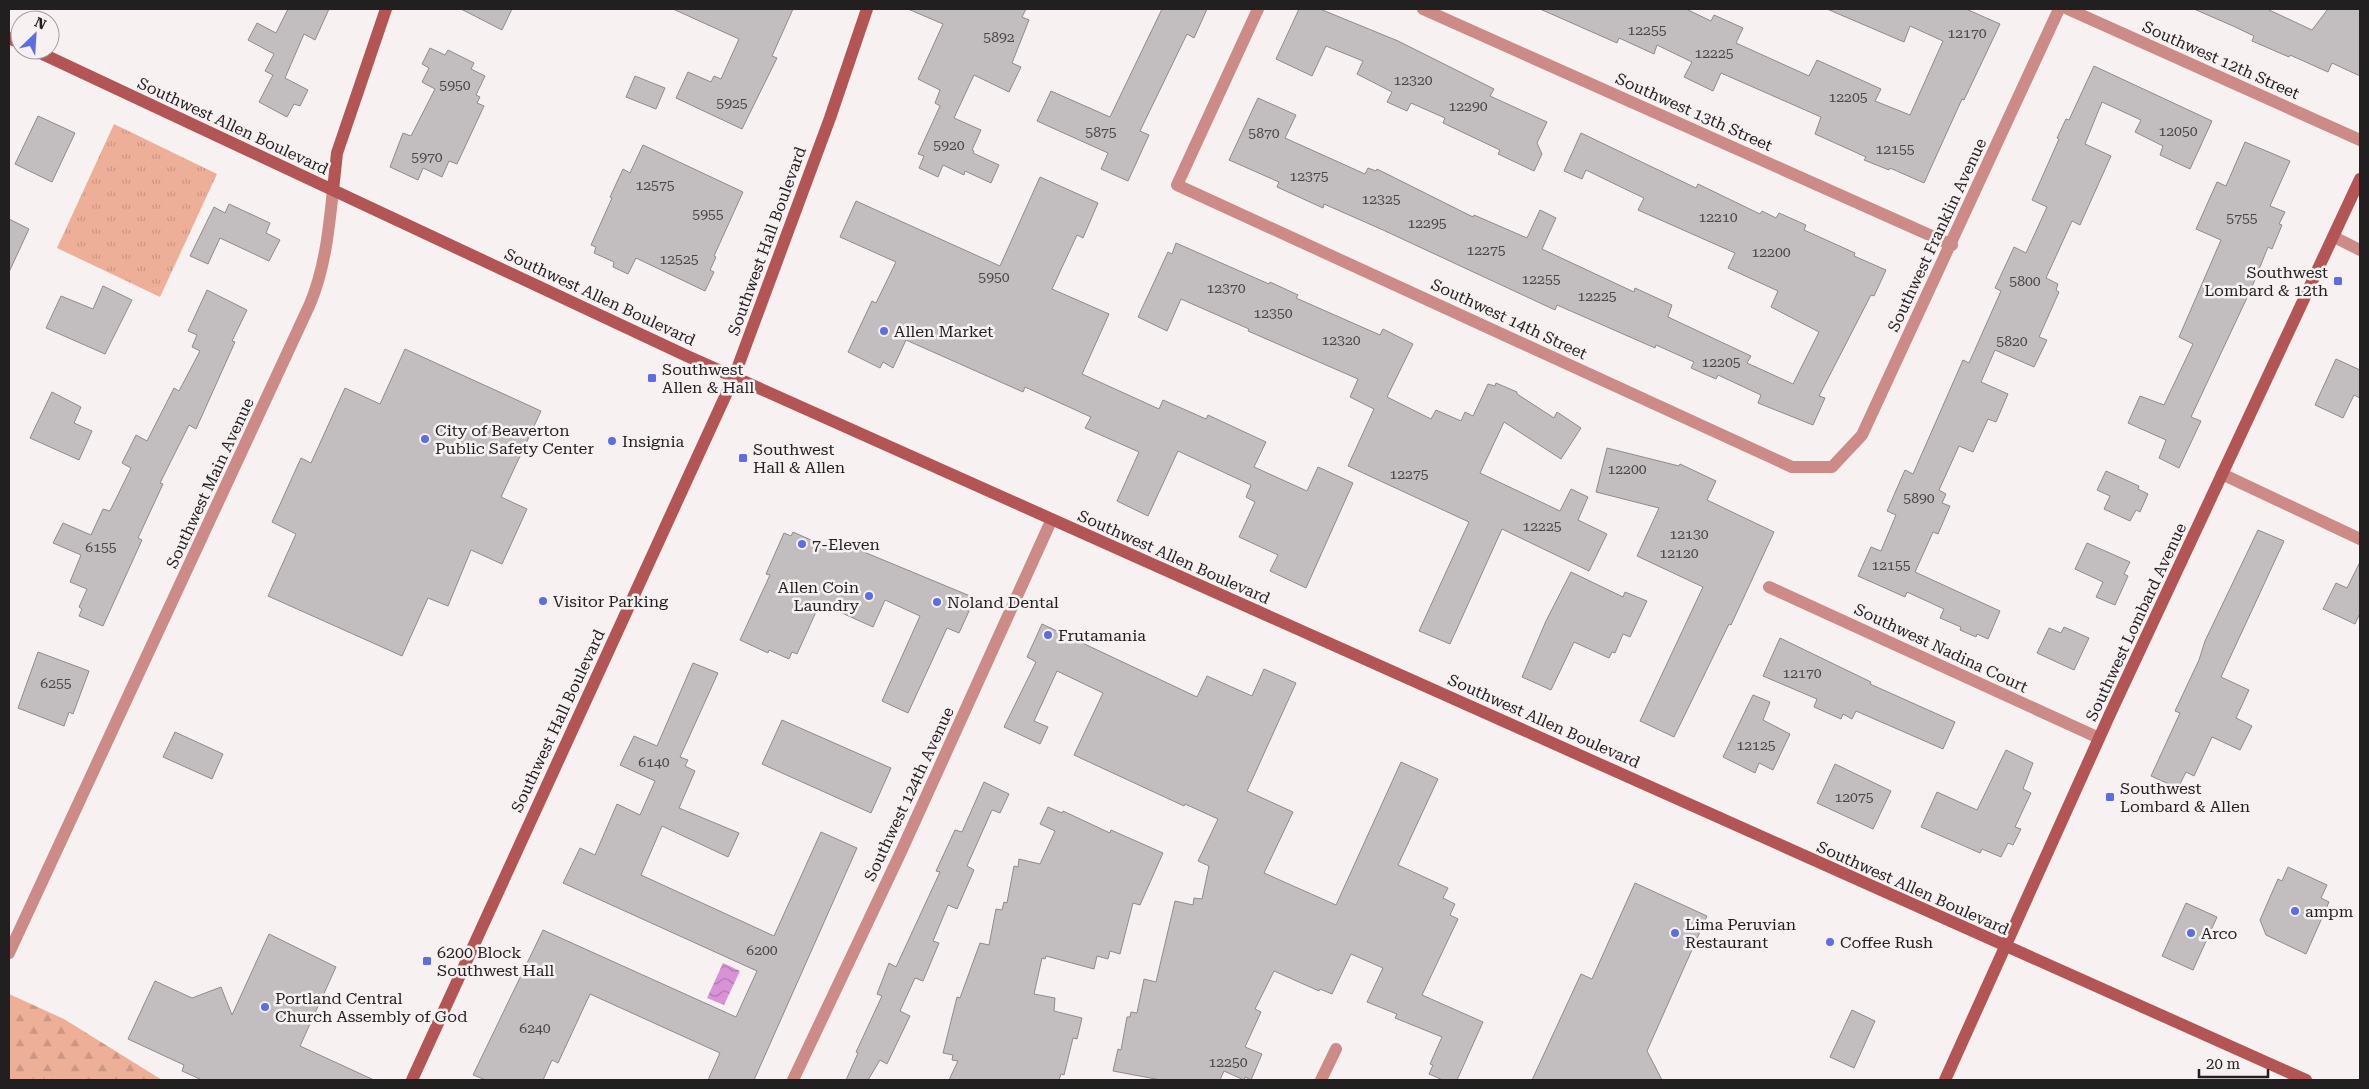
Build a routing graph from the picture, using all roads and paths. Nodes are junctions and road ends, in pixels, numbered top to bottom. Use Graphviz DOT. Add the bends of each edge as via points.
graph roads {
  1 [pos="386,9"];
  2 [pos="868,9"];
  3 [pos="1258,9"];
  4 [pos="1423,9"];
  5 [pos="2059,9"];
  6 [pos="2068,9"];
  7 [pos="55,60"];
  8 [pos="2360,140"];
  9 [pos="2360,179"];
  10 [pos="333,190"];
  11 [pos="2334,237"];
  12 [pos="1952,245"];
  13 [pos="2360,250"];
  14 [pos="734,377"];
  15 [pos="1832,467"];
  16 [pos="2222,474"];
  17 [pos="1051,521"];
  18 [pos="2360,539"];
  19 [pos="1768,587"];
  20 [pos="2099,738"];
  21 [pos="2005,947"];
  22 [pos="9,953"];
  23 [pos="1336,1049"];
  24 [pos="412,1080"];
  25 [pos="793,1080"];
  26 [pos="1322,1080"];
  27 [pos="1945,1080"];
  28 [pos="2306,1080"];
  1 -- 10 [label="main road, Southwest Main Avenue" via="337,153"];
  2 -- 14 [label="main road, Southwest Hall Boulevard"];
  3 -- 15 [label="street, Southwest 14th Street" via="1177,184 1792,467"];
  4 -- 12 [label="street, Southwest 13th Street"];
  5 -- 12 [label="street, Southwest Franklin Avenue"];
  6 -- 8 [label="street, Southwest 12th Street"];
  7 -- 10 [label="main road, Southwest Allen Boulevard"];
  9 -- 11 [label="main road, Southwest Lombard Avenue"];
  10 -- 14 [label="main road, Southwest Allen Boulevard"];
  10 -- 22 [label="street, Southwest Main Avenue" via="321,273 310,304"];
  11 -- 13 [label="street"];
  11 -- 16 [label="main road, Southwest Lombard Avenue"];
  12 -- 15 [label="street, Southwest Franklin Avenue" via="1862,436"];
  14 -- 17 [label="main road, Southwest Allen Boulevard"];
  14 -- 24 [label="main road, Southwest Hall Boulevard"];
  16 -- 18 [label="street"];
  16 -- 20 [label="main road, Southwest Lombard Avenue"];
  17 -- 21 [label="main road, Southwest Allen Boulevard" via="1644,783"];
  17 -- 25 [label="street, Southwest 124th Avenue"];
  19 -- 20 [label="street, Southwest Nadina Court"];
  20 -- 21 [label="main road, Southwest Lombard Avenue"];
  21 -- 27 [label="main road, Southwest Lombard Avenue"];
  21 -- 28 [label="main road, Southwest Allen Boulevard"];
  23 -- 26 [label="street"];
}
